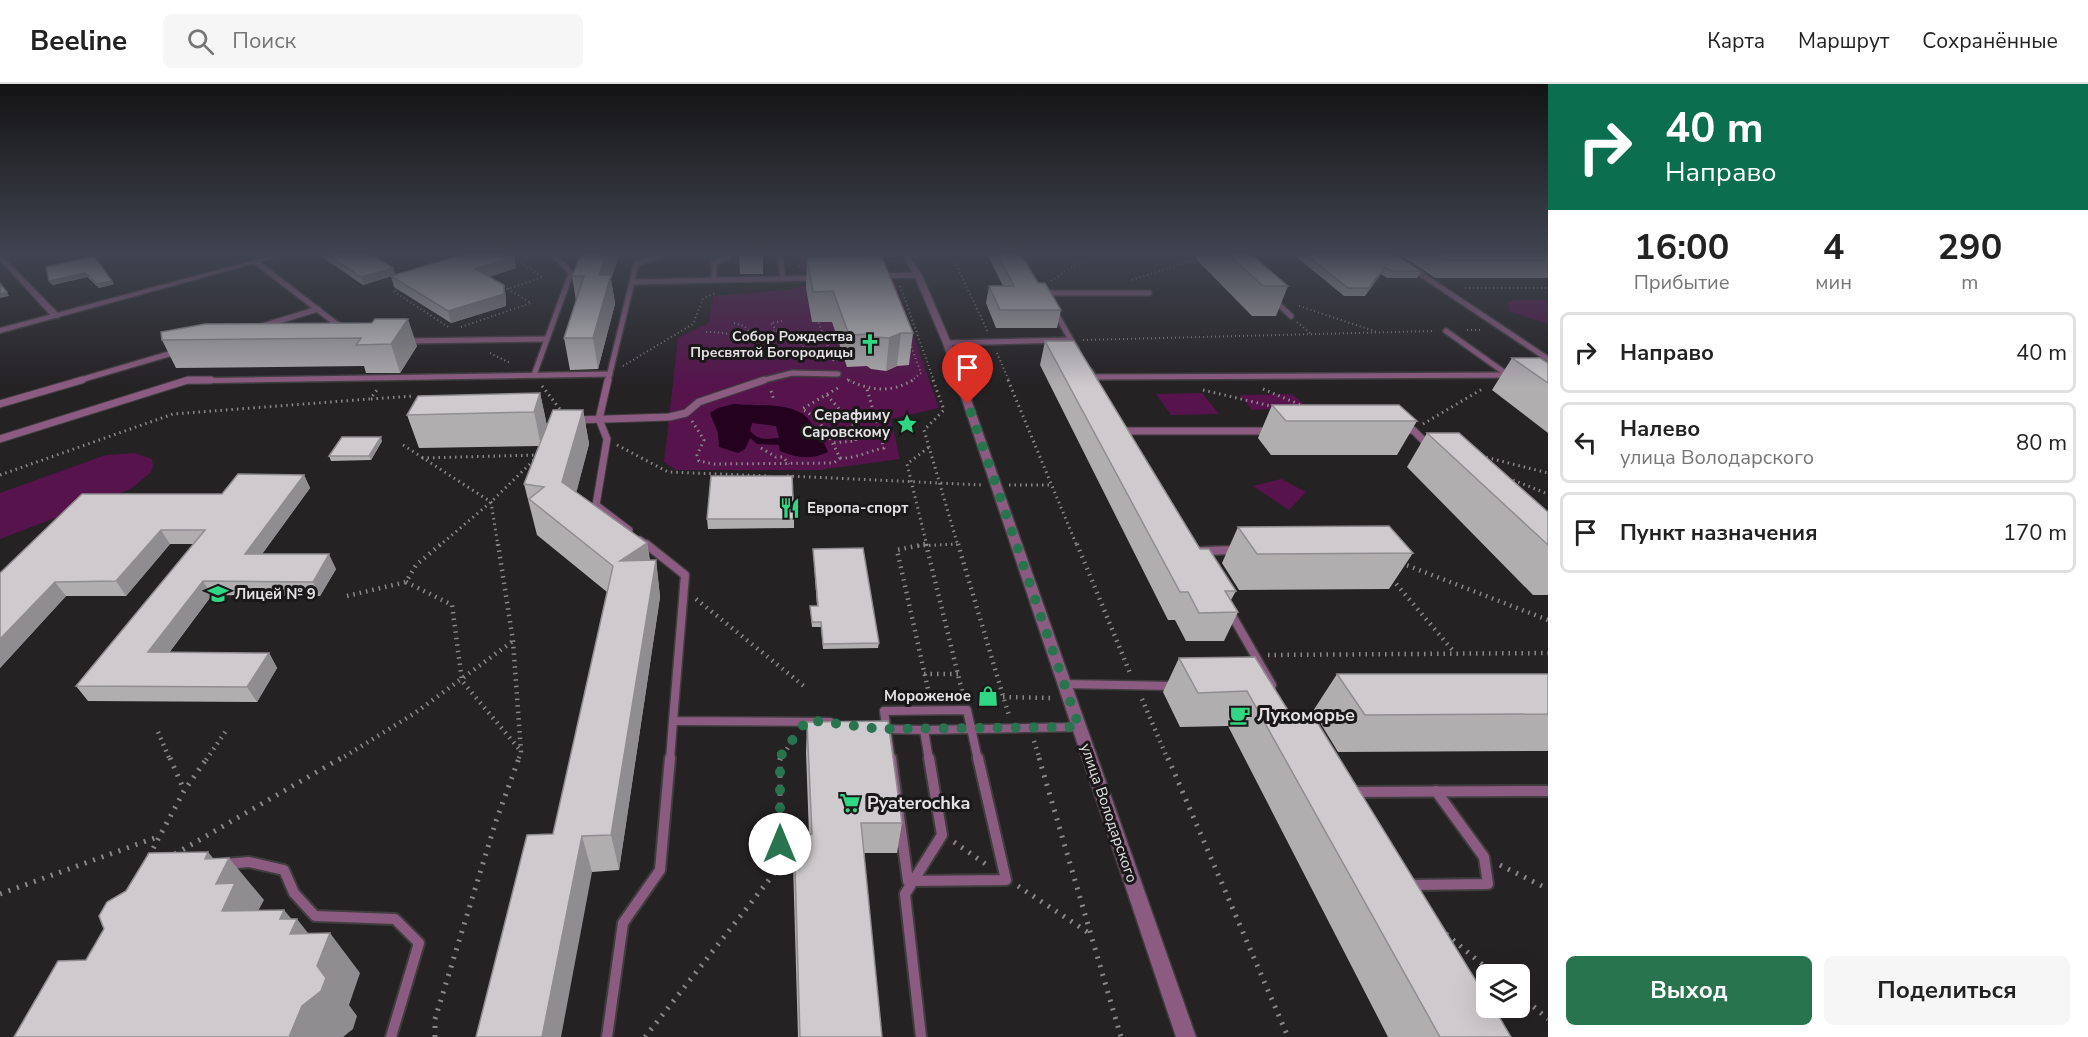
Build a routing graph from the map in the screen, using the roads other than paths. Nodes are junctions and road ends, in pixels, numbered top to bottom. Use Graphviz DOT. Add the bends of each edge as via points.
graph roads {
  1 [pos="40,298"];
  2 [pos="121,298"];
  3 [pos="304,298"];
  4 [pos="562,298"];
  5 [pos="628,298"];
  6 [pos="928,298"];
  7 [pos="1046,298"];
  8 [pos="1273,298"];
  9 [pos="1458,298"];
  10 [pos="318,309"];
  11 [pos="56,316"];
  12 [pos="1291,316"];
  13 [pos="250,330"];
  14 [pos="0,331"];
  15 [pos="1446,331"];
  16 [pos="350,334"];
  17 [pos="547,339"];
  18 [pos="405,340"];
  19 [pos="1071,340"];
  20 [pos="947,343"];
  21 [pos="182,350"];
  22 [pos="1083,358"];
  23 [pos="1548,359"];
  24 [pos="1088,368"];
  25 [pos="610,374"];
  26 [pos="838,374"];
  27 [pos="1508,374"];
  28 [pos="534,375"];
  29 [pos="1094,377"];
  30 [pos="1516,379"];
  31 [pos="1099,386"];
  32 [pos="0,404"];
  33 [pos="599,419"];
  34 [pos="569,420"];
  35 [pos="1120,422"];
  36 [pos="1393,430"];
  37 [pos="1125,431"];
  38 [pos="1278,431"];
  39 [pos="0,439"];
  40 [pos="1131,441"];
  41 [pos="1436,453"];
  42 [pos="1240,550"];
  43 [pos="1200,561"];
  44 [pos="1224,601"];
  45 [pos="1064,684"];
  46 [pos="1181,686"];
  47 [pos="1270,689"];
  48 [pos="673,721"];
  49 [pos="838,724"];
  50 [pos="1079,727"];
  51 [pos="870,728"];
  52 [pos="971,728"];
  53 [pos="924,730"];
  54 [pos="1436,791"];
  55 [pos="1548,791"];
  56 [pos="1334,792"];
  57 [pos="214,865"];
  58 [pos="1399,885"];
  59 [pos="391,1037"];
  60 [pos="607,1037"];
  61 [pos="921,1037"];
  62 [pos="1186,1037"];
  1 -- 11 [label="street"];
  2 -- 11 [label="street"];
  3 -- 10 [label="lane"];
  4 -- 17 [label="lane"];
  5 -- 25 [label="lane"];
  6 -- 20 [label="street, улица Володарского"];
  7 -- 19 [label="lane"];
  8 -- 12 [label="lane"];
  9 -- 23 [label="lane"];
  10 -- 13 [label="lane"];
  10 -- 16 [label="lane"];
  11 -- 14 [label="street"];
  15 -- 27 [label="lane"];
  17 -- 18 [label="lane"];
  17 -- 28 [label="lane"];
  19 -- 20 [label="lane"];
  19 -- 22 [label="lane"];
  20 -- 45 [label="street, улица Володарского"];
  21 -- 32 [label="lane"];
  24 -- 29 [label="lane"];
  25 -- 28 [label="lane"];
  25 -- 33 [label="lane"];
  26 -- 33 [label="lane" via="792,373 766,379 699,402 686,413 669,417"];
  27 -- 29 [label="lane"];
  27 -- 30 [label="lane"];
  28 -- 39 [label="lane" via="188,380"];
  29 -- 31 [label="lane"];
  33 -- 34 [label="lane"];
  33 -- 48 [label="lane" via="607,439 596,505 685,574"];
  35 -- 37 [label="lane"];
  36 -- 41 [label="lane" via="1413,430"];
  37 -- 38 [label="lane"];
  37 -- 40 [label="lane"];
  42 -- 43 [label="lane" via="1194,551"];
  44 -- 47 [label="lane"];
  45 -- 46 [label="lane"];
  45 -- 50 [label="street, улица Володарского"];
  48 -- 49 [label="lane" via="807,720"];
  48 -- 60 [label="lane" via="660,870 623,923"];
  50 -- 52 [label="lane"];
  50 -- 62 [label="street, улица Володарского"];
  51 -- 53 [label="lane"];
  52 -- 52 [label="lane" via="1006,880 908,881 884,711 967,710"];
  52 -- 53 [label="lane"];
  53 -- 61 [label="lane" via="942,835 905,894"];
  54 -- 55 [label="lane"];
  54 -- 56 [label="lane"];
  54 -- 58 [label="lane" via="1484,857 1488,884"];
  57 -- 59 [label="lane" via="249,862 284,870 294,893 315,916 395,919 419,943"];
}
